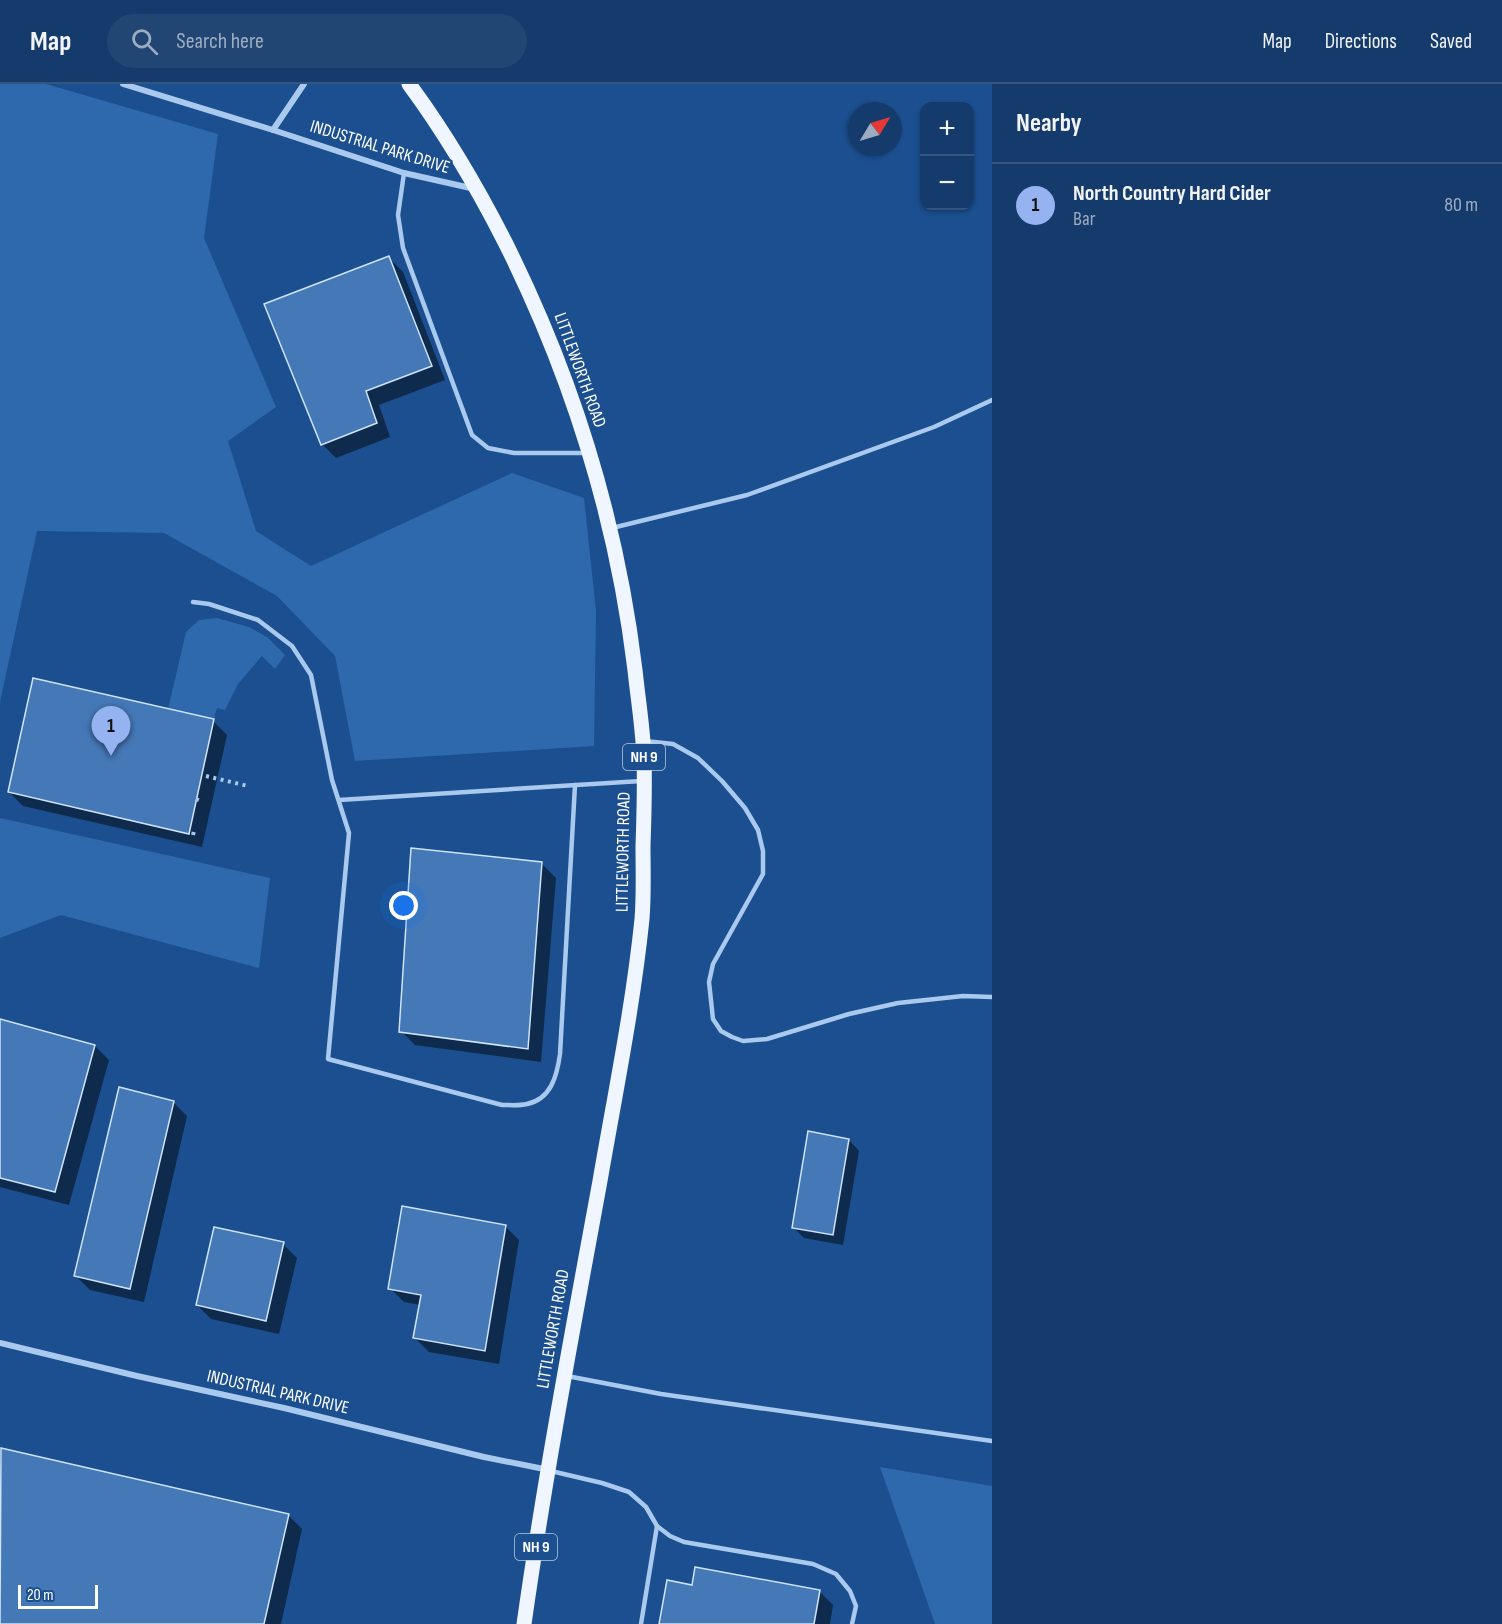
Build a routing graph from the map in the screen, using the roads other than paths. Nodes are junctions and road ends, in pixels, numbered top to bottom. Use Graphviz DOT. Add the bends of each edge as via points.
graph roads {
  1 [pos="123,84"];
  2 [pos="304,84"];
  3 [pos="409,84"];
  4 [pos="273,130"];
  5 [pos="404,173"];
  6 [pos="478,190"];
  7 [pos="992,400"];
  8 [pos="589,453"];
  9 [pos="610,528"];
  10 [pos="193,602"];
  11 [pos="642,741"];
  12 [pos="644,781"];
  13 [pos="575,785"];
  14 [pos="339,800"];
  15 [pos="992,997"];
  16 [pos="0,1344"];
  17 [pos="565,1375"];
  18 [pos="992,1441"];
  19 [pos="549,1470"];
  20 [pos="657,1526"];
  21 [pos="524,1624"];
  22 [pos="641,1624"];
  23 [pos="852,1624"];
  1 -- 4 [label="street, INDUSTRIAL PARK DRIVE"];
  2 -- 4 [label="street, INDUSTRIAL PARK DRIVE"];
  3 -- 6 [label="main road, LITTLEWORTH ROAD / NH 9"];
  4 -- 5 [label="street, INDUSTRIAL PARK DRIVE"];
  5 -- 6 [label="street, INDUSTRIAL PARK DRIVE"];
  5 -- 8 [label="lane" via="398,215 403,248 472,435 488,448 514,453"];
  6 -- 8 [label="main road, LITTLEWORTH ROAD / NH 9" via="545,328"];
  7 -- 9 [label="lane" via="934,427 747,495"];
  8 -- 9 [label="main road, LITTLEWORTH ROAD / NH 9"];
  9 -- 11 [label="main road, LITTLEWORTH ROAD / NH 9" via="626,602"];
  10 -- 14 [label="lane" via="258,620 292,646 311,675"];
  11 -- 12 [label="main road, LITTLEWORTH ROAD / NH 9"];
  11 -- 15 [label="lane" via="673,744 698,758 745,808 758,830 763,874 713,964 708,982 713,1019 721,1031 743,1041 767,1039 898,1003"];
  12 -- 13 [label="lane"];
  12 -- 17 [label="main road, LITTLEWORTH ROAD / NH 9" via="638,951"];
  13 -- 14 [label="lane"];
  13 -- 14 [label="lane" via="557,1074 539,1100 525,1105 502,1105 328,1059 349,833"];
  16 -- 19 [label="street, INDUSTRIAL PARK DRIVE"];
  17 -- 18 [label="lane" via="661,1394"];
  17 -- 19 [label="main road, LITTLEWORTH ROAD / NH 9"];
  19 -- 20 [label="lane" via="629,1492 646,1507"];
  19 -- 21 [label="main road, LITTLEWORTH ROAD / NH 9"];
  20 -- 22 [label="lane"];
  20 -- 23 [label="lane" via="684,1542 813,1564 836,1574 856,1606"];
}
